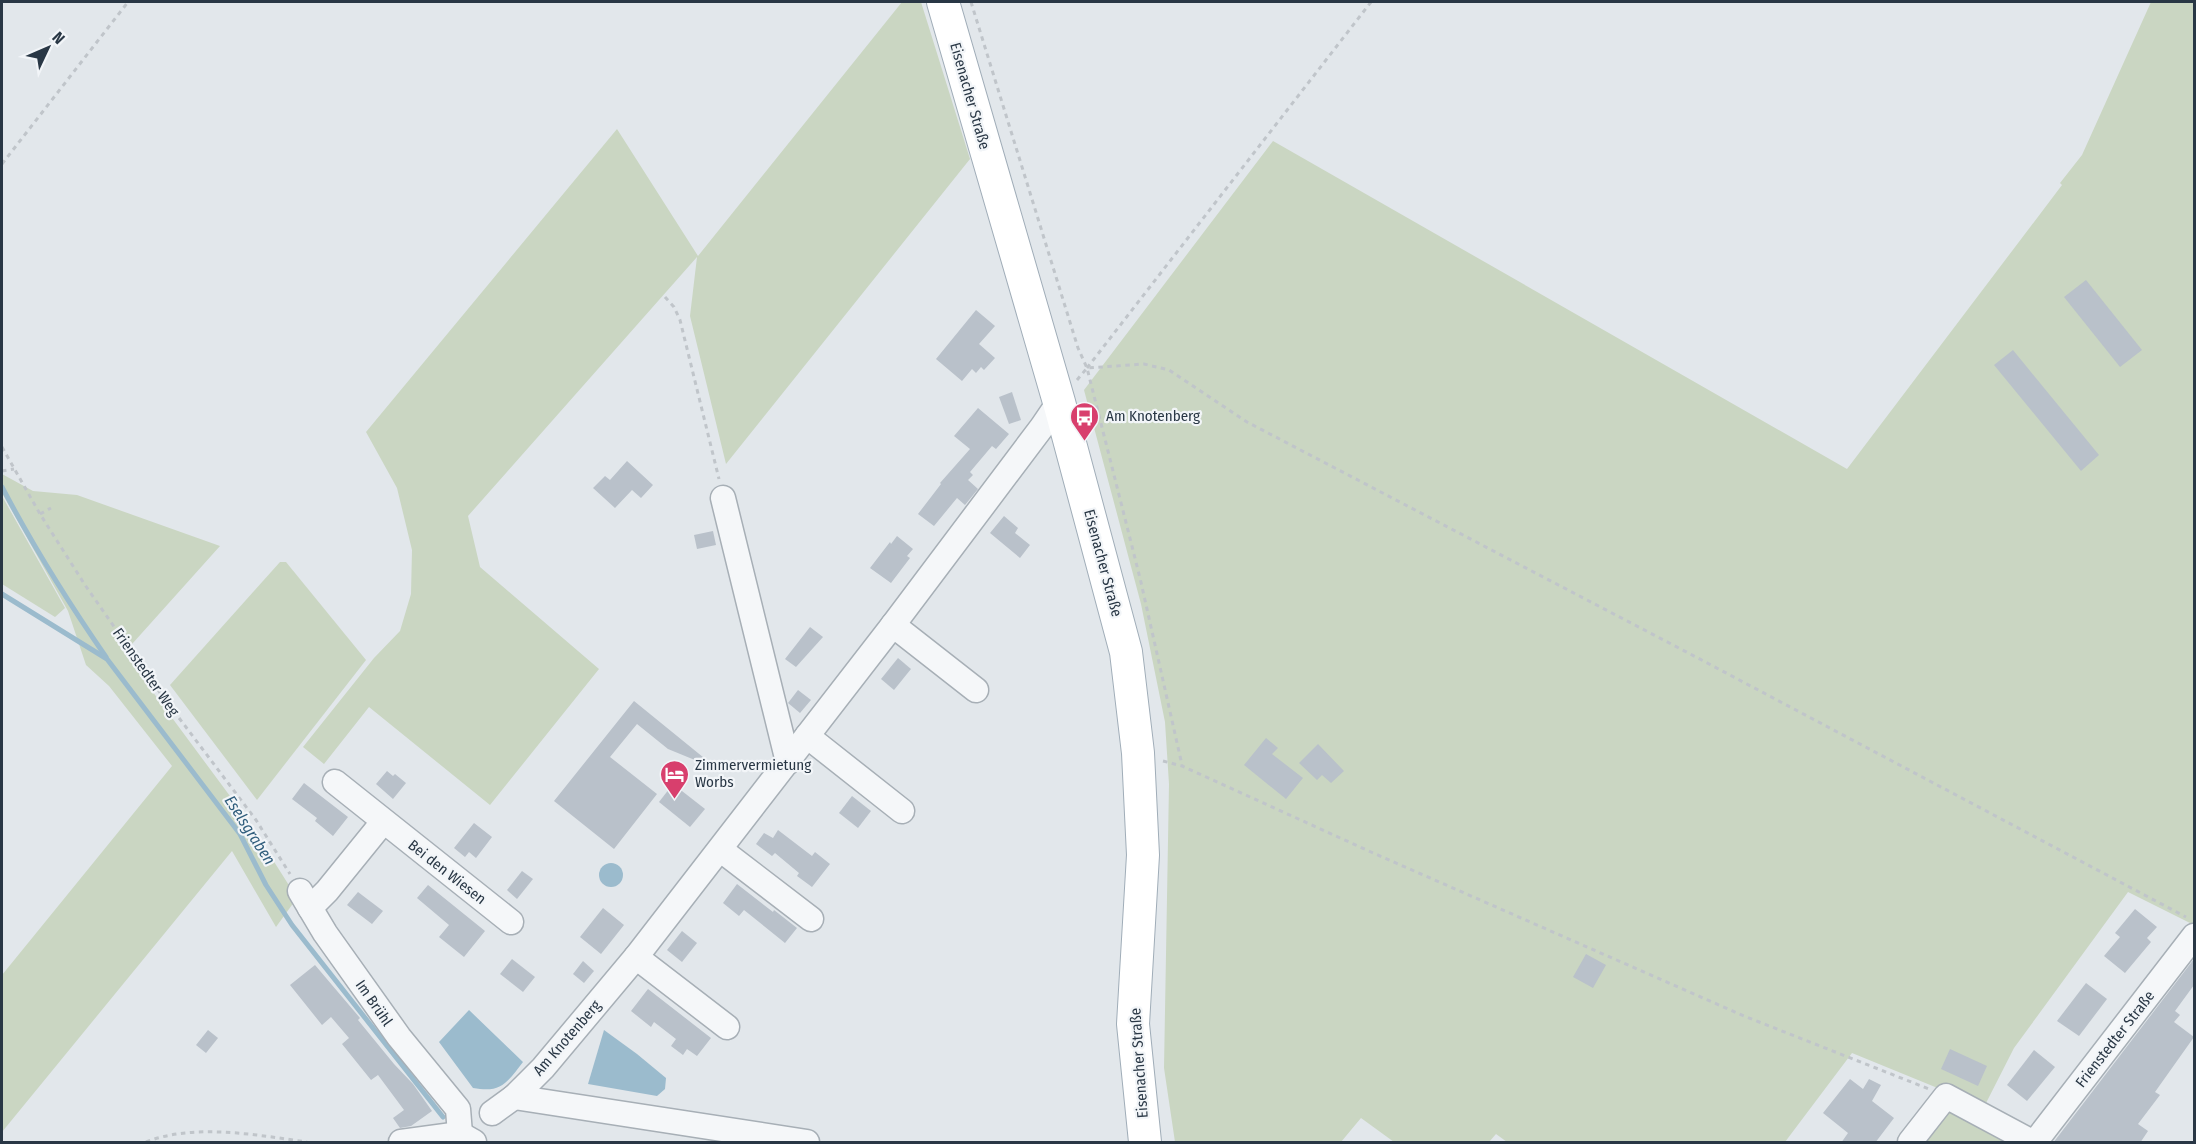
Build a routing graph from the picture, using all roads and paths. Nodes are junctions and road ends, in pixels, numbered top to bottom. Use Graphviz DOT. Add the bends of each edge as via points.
graph roads {
  1 [pos="128,2"];
  2 [pos="943,2"];
  3 [pos="971,2"];
  4 [pos="1371,2"];
  5 [pos="2,164"];
  6 [pos="665,297"];
  7 [pos="1087,368"];
  8 [pos="1059,402"];
  9 [pos="2,447"];
  10 [pos="14,469"];
  11 [pos="2,471"];
  12 [pos="723,498"];
  13 [pos="51,508"];
  14 [pos="40,514"];
  15 [pos="894,625"];
  16 [pos="976,690"];
  17 [pos="807,736"];
  18 [pos="1138,753"];
  19 [pos="788,762"];
  20 [pos="1182,766"];
  21 [pos="335,782"];
  22 [pos="902,811"];
  23 [pos="384,822"];
  24 [pos="721,850"];
  25 [pos="305,899"];
  26 [pos="811,919"];
  27 [pos="2194,921"];
  28 [pos="511,922"];
  29 [pos="2194,936"];
  30 [pos="636,957"];
  31 [pos="727,1027"];
  32 [pos="1946,1096"];
  33 [pos="514,1097"];
  34 [pos="458,1109"];
  35 [pos="492,1113"];
  36 [pos="472,1140"];
  37 [pos="146,1143"];
  38 [pos="307,1143"];
  39 [pos="401,1143"];
  40 [pos="807,1143"];
  41 [pos="1145,1143"];
  42 [pos="1910,1143"];
  43 [pos="2034,1143"];
  1 -- 5 [label="path"];
  2 -- 8 [label="main road, Eisenacher Straße"];
  3 -- 7 [label="path"];
  4 -- 7 [label="path"];
  6 -- 12 [label="path" via="680,321"];
  7 -- 8 [label="path"];
  7 -- 20 [label="path"];
  7 -- 27 [label="path" via="1144,364 1169,370 1247,422"];
  8 -- 15 [label="street, Am Knotenberg"];
  8 -- 18 [label="main road, Eisenacher Straße" via="1126,652"];
  9 -- 10 [label="path, Frienstedter Weg"];
  10 -- 11 [label="path"];
  10 -- 14 [label="path, Frienstedter Weg"];
  12 -- 19 [label="street"];
  13 -- 14 [label="path"];
  14 -- 25 [label="path, Frienstedter Weg" via="126,645 256,820"];
  15 -- 16 [label="street"];
  15 -- 17 [label="street, Am Knotenberg"];
  17 -- 19 [label="street, Am Knotenberg"];
  17 -- 22 [label="street"];
  18 -- 20 [label="path"];
  18 -- 41 [label="main road, Eisenacher Straße" via="1143,855 1133,1024"];
  19 -- 24 [label="street, Am Knotenberg"];
  20 -- 32 [label="path" via="1744,1016"];
  21 -- 23 [label="street, Bei den Wiesen"];
  23 -- 25 [label="street" via="327,891"];
  23 -- 28 [label="street, Bei den Wiesen"];
  24 -- 26 [label="street"];
  24 -- 30 [label="street, Am Knotenberg"];
  25 -- 34 [label="street, Im Brühl" via="399,1037"];
  29 -- 43 [label="street, Frienstedter Straße"];
  30 -- 31 [label="street"];
  30 -- 33 [label="street, Am Knotenberg"];
  32 -- 42 [label="street"];
  32 -- 43 [label="street"];
  33 -- 35 [label="street, Am Knotenberg"];
  33 -- 40 [label="street"];
  34 -- 35 [label="street"];
  34 -- 36 [label="street"];
  35 -- 36 [label="street"];
  36 -- 39 [label="street"];
  37 -- 38 [label="path" via="181,1134 218,1132"];
}
